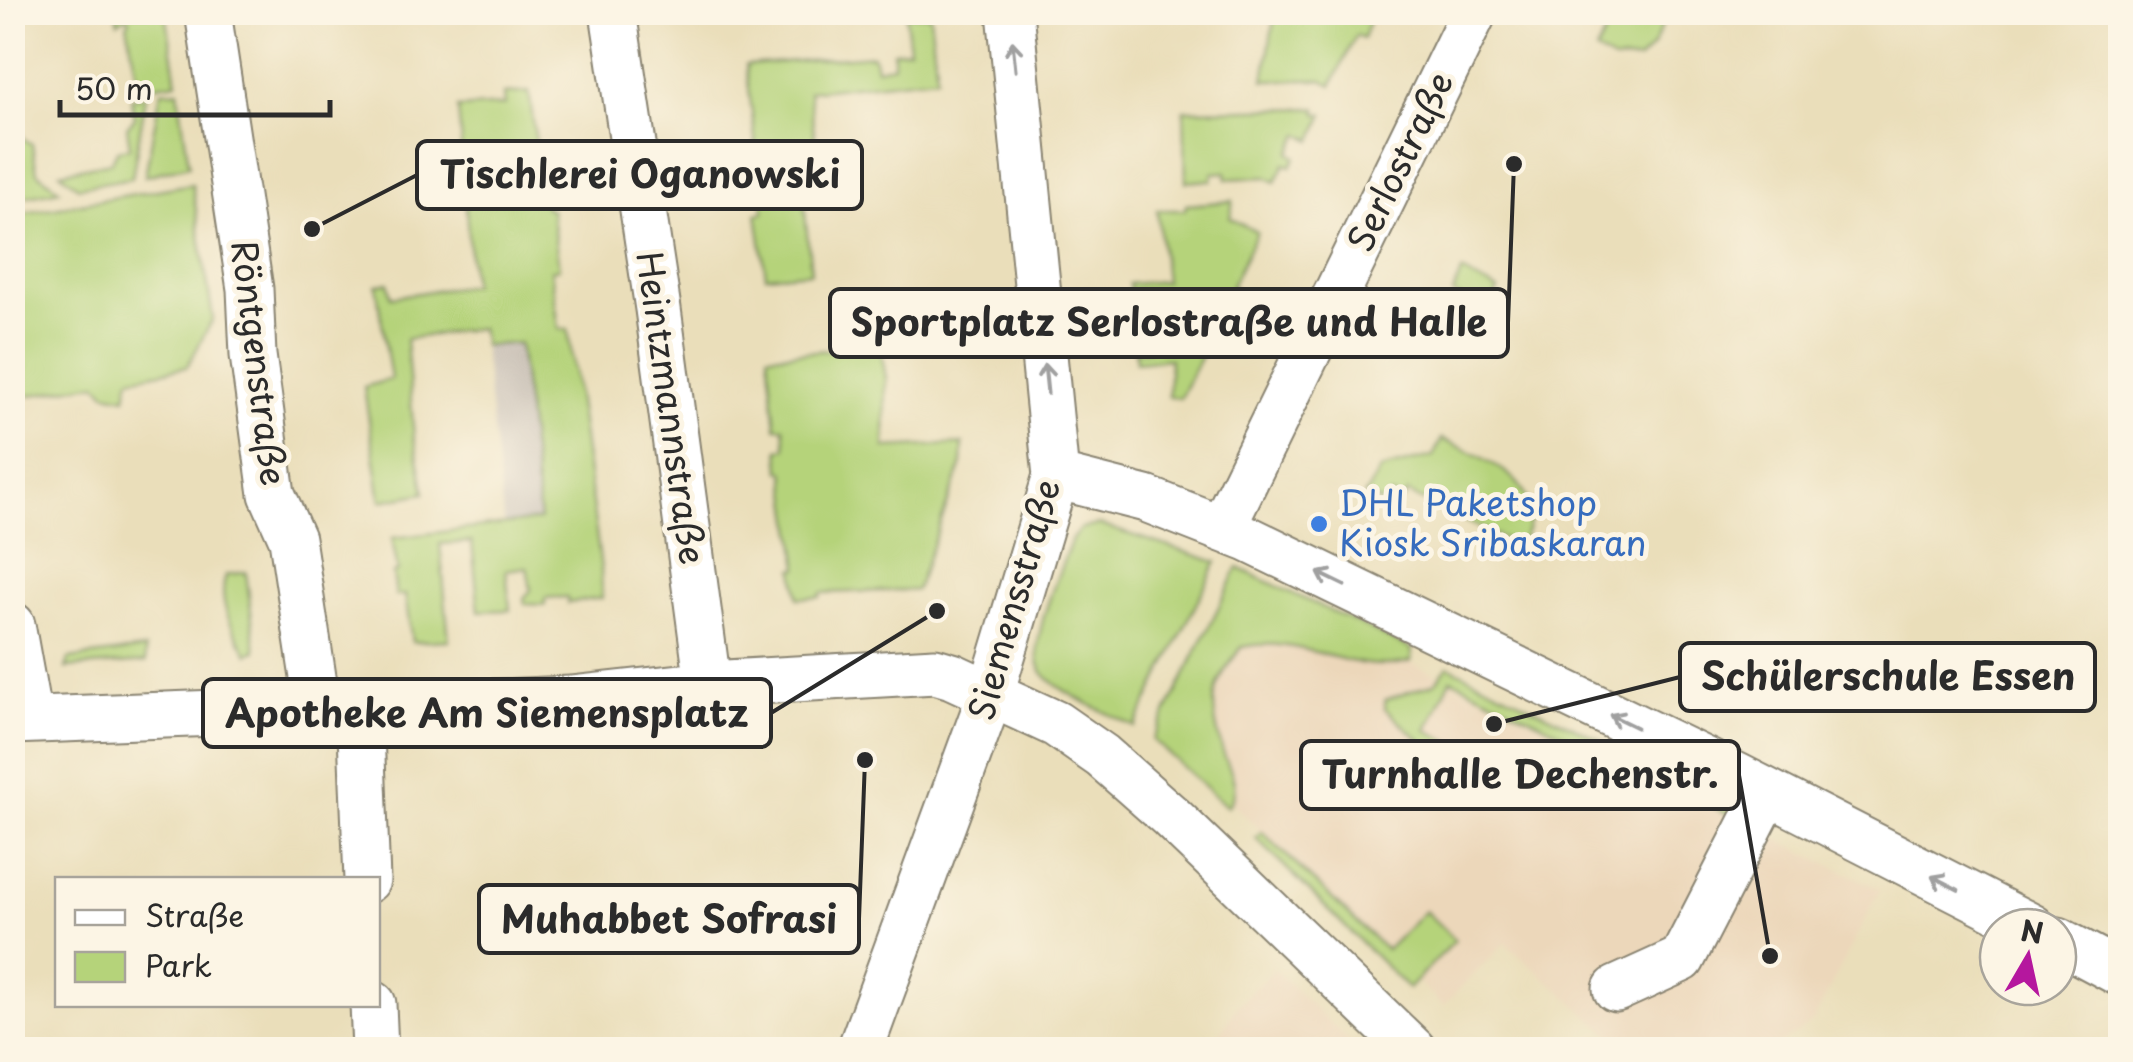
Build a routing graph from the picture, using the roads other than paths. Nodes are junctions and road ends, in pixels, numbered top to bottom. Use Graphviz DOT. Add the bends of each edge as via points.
graph roads {
  1 [pos="208,12"];
  2 [pos="613,12"];
  3 [pos="1010,12"];
  4 [pos="1474,12"];
  5 [pos="1056,476"];
  6 [pos="1222,528"];
  7 [pos="12,625"];
  8 [pos="708,684"];
  9 [pos="990,693"];
  10 [pos="339,710"];
  11 [pos="21,720"];
  12 [pos="1768,792"];
  13 [pos="367,877"];
  14 [pos="1993,907"];
  15 [pos="2078,950"];
  16 [pos="2120,972"];
  17 [pos="1616,988"];
  18 [pos="372,1007"];
  19 [pos="375,1050"];
  20 [pos="860,1050"];
  21 [pos="1414,1050"];
  1 -- 10 [label="street, Röntgenstraße" via="250,288 272,494 292,539"];
  2 -- 8 [label="street, Heintzmannstraße"];
  5 -- 3 [label="street, Siemensstraße, one-way"];
  4 -- 6 [label="street, Serlostraße"];
  5 -- 6 [label="street"];
  5 -- 9 [label="street, Siemensstraße"];
  12 -- 6 [label="street, one-way"];
  7 -- 11 [label="street"];
  8 -- 9 [label="street" via="934,671"];
  8 -- 10 [label="street"];
  9 -- 20 [label="street, Siemensstraße"];
  9 -- 21 [label="street" via="1056,724 1102,756"];
  10 -- 11 [label="street"];
  10 -- 13 [label="street, Röntgenstraße"];
  14 -- 12 [label="street, one-way"];
  12 -- 17 [label="street" via="1682,959"];
  15 -- 16 [label="street"];
  18 -- 19 [label="street"];
}
